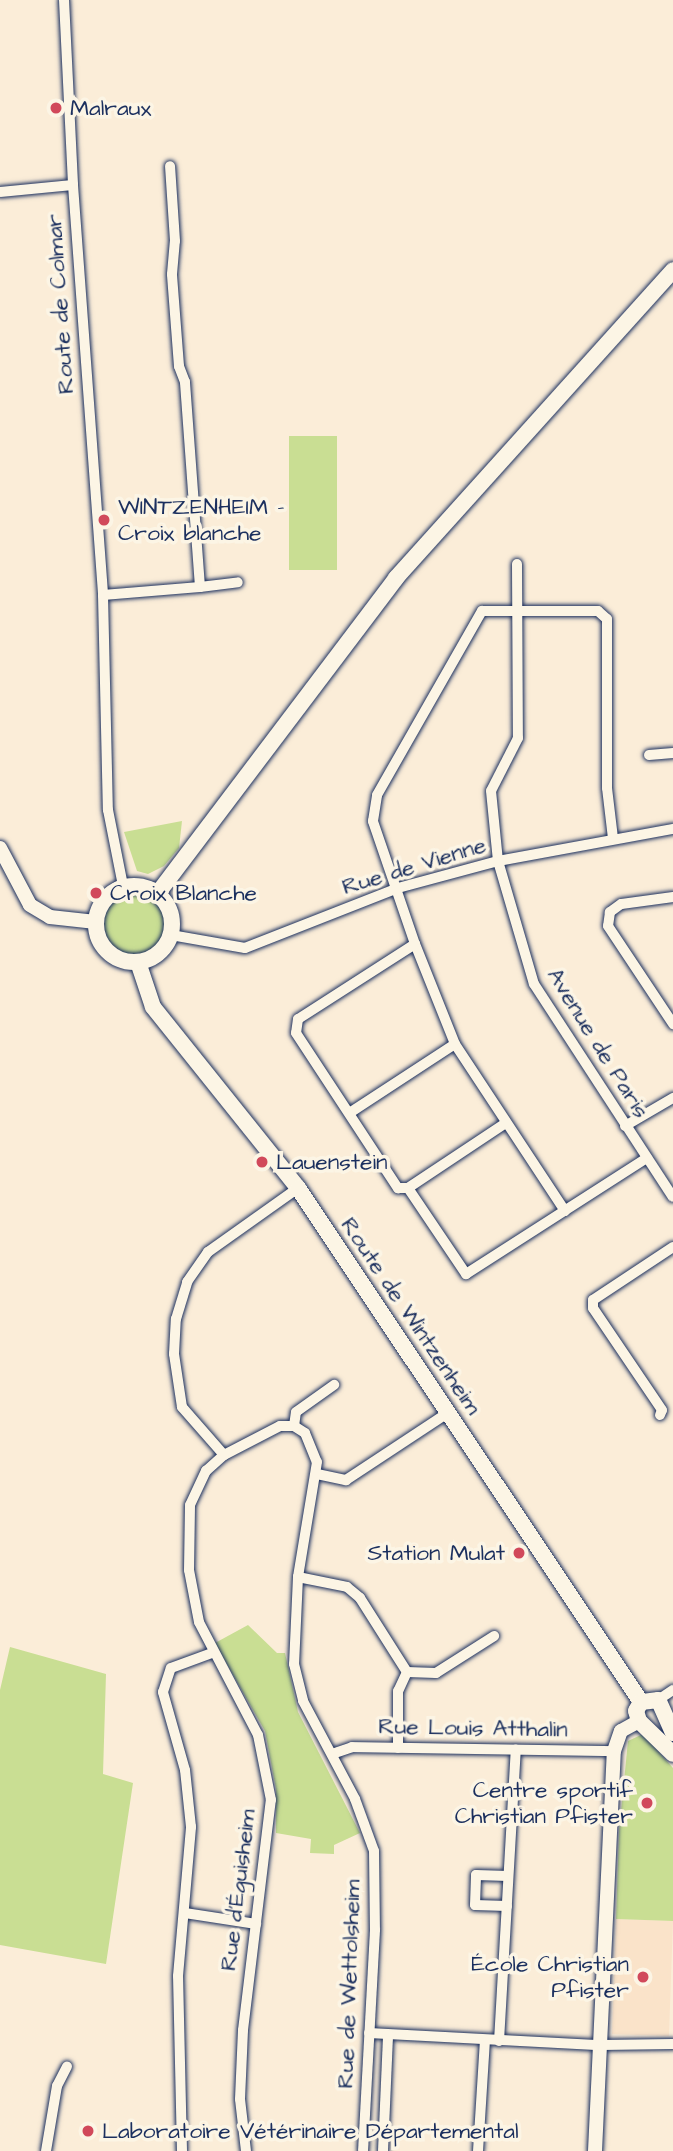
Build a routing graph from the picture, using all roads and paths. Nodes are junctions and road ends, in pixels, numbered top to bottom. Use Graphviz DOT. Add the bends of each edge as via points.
graph roads {
  1 [pos="64,0"];
  2 [pos="170,166"];
  3 [pos="73,185"];
  4 [pos="0,192"];
  5 [pos="673,270"];
  6 [pos="517,564"];
  7 [pos="238,582"];
  8 [pos="200,587"];
  9 [pos="103,600"];
  10 [pos="517,611"];
  11 [pos="673,753"];
  12 [pos="649,755"];
  13 [pos="673,829"];
  14 [pos="613,838"];
  15 [pos="0,848"];
  16 [pos="498,861"];
  17 [pos="123,887"];
  18 [pos="398,888"];
  19 [pos="158,893"];
  20 [pos="673,897"];
  21 [pos="96,922"];
  22 [pos="172,935"];
  23 [pos="415,944"];
  24 [pos="138,962"];
  25 [pos="668,1004"];
  26 [pos="673,1024"];
  27 [pos="455,1044"];
  28 [pos="673,1098"];
  29 [pos="351,1112"];
  30 [pos="506,1122"];
  31 [pos="625,1126"];
  32 [pos="646,1158"];
  33 [pos="298,1188"];
  34 [pos="408,1188"];
  35 [pos="673,1197"];
  36 [pos="565,1211"];
  37 [pos="673,1247"];
  38 [pos="334,1385"];
  39 [pos="449,1412"];
  40 [pos="660,1415"];
  41 [pos="294,1426"];
  42 [pos="224,1455"];
  43 [pos="317,1474"];
  44 [pos="298,1577"];
  45 [pos="494,1636"];
  46 [pos="212,1653"];
  47 [pos="407,1672"];
  48 [pos="673,1690"];
  49 [pos="641,1702"];
  50 [pos="665,1706"];
  51 [pos="641,1723"];
  52 [pos="673,1733"];
  53 [pos="398,1748"];
  54 [pos="516,1749"];
  55 [pos="614,1751"];
  56 [pos="332,1754"];
  57 [pos="673,1754"];
  58 [pos="509,1876"];
  59 [pos="507,1906"];
  60 [pos="185,1913"];
  61 [pos="256,1924"];
  62 [pos="369,2033"];
  63 [pos="388,2035"];
  64 [pos="485,2040"];
  65 [pos="499,2041"];
  66 [pos="673,2044"];
  67 [pos="601,2045"];
  68 [pos="67,2066"];
  69 [pos="46,2151"];
  70 [pos="182,2151"];
  71 [pos="246,2151"];
  72 [pos="363,2151"];
  73 [pos="383,2151"];
  74 [pos="478,2151"];
  75 [pos="595,2151"];
  1 -- 3 [label="street, Route de Colmar"];
  2 -- 8 [label="street" via="175,241 172,274"];
  3 -- 4 [label="street"];
  3 -- 9 [label="street, Route de Colmar"];
  5 -- 19 [label="main road" via="397,578"];
  6 -- 10 [label="street, Avenue de Paris"];
  7 -- 8 [label="street"];
  8 -- 9 [label="street"];
  9 -- 17 [label="street" via="108,810"];
  10 -- 14 [label="street" via="598,611 607,619 607,788"];
  10 -- 16 [label="street, Avenue de Paris" via="518,738 491,791"];
  10 -- 18 [label="street" via="482,611 377,795 373,821"];
  11 -- 12 [label="street"];
  13 -- 14 [label="street, Rue de Vienne"];
  14 -- 16 [label="street, Rue de Vienne"];
  15 -- 21 [label="street" via="30,905 50,917"];
  16 -- 18 [label="street, Rue de Vienne"];
  16 -- 31 [label="street, Avenue de Paris" via="534,984"];
  17 -- 19 [label="main road" via="142,886"];
  17 -- 21 [label="main road" via="101,904"];
  18 -- 22 [label="street, Rue de Vienne" via="244,948"];
  18 -- 23 [label="street"];
  19 -- 22 [label="main road" via="169,905"];
  20 -- 25 [label="street" via="621,904 611,912 608,926"];
  21 -- 24 [label="main road" via="106,950 119,960"];
  22 -- 24 [label="main road" via="163,950"];
  23 -- 27 [label="street"];
  23 -- 29 [label="street" via="298,1019 296,1033"];
  24 -- 33 [label="main road, Route de Wintzenheim" via="153,1007"];
  25 -- 26 [label="street"];
  27 -- 29 [label="street"];
  27 -- 30 [label="street"];
  28 -- 31 [label="street"];
  29 -- 34 [label="street" via="398,1188"];
  30 -- 34 [label="street"];
  30 -- 36 [label="street"];
  31 -- 32 [label="street, Avenue de Paris"];
  32 -- 35 [label="street, Avenue de Paris"];
  32 -- 36 [label="street"];
  33 -- 39 [label="main road, Route de Wintzenheim"];
  33 -- 42 [label="street" via="208,1252 187,1282 176,1320 175,1384 182,1407"];
  34 -- 36 [label="street" via="466,1275"];
  37 -- 40 [label="street" via="593,1300 593,1308 662,1410"];
  38 -- 41 [label="street" via="296,1412"];
  39 -- 43 [label="street" via="346,1480"];
  39 -- 49 [label="main road, Route de Wintzenheim"];
  41 -- 42 [label="street" via="280,1426"];
  41 -- 43 [label="street, Rue de Wettolsheim" via="305,1433 313,1449"];
  42 -- 46 [label="street, Rue d'Éguisheim" via="206,1471 190,1505 189,1570 198,1622"];
  43 -- 44 [label="street, Rue de Wettolsheim"];
  44 -- 47 [label="street" via="347,1587 360,1598"];
  44 -- 56 [label="street, Rue de Wettolsheim" via="294,1664 303,1701"];
  45 -- 47 [label="street" via="436,1673"];
  46 -- 60 [label="street" via="171,1668 164,1679 166,1712 185,1770 191,1827"];
  46 -- 61 [label="street, Rue d'Éguisheim" via="258,1735 267,1770 270,1827"];
  47 -- 53 [label="street" via="398,1690"];
  48 -- 50 [label="street"];
  49 -- 50 [label="main road"];
  49 -- 51 [label="main road" via="636,1711"];
  50 -- 51 [label="main road" via="657,1725"];
  50 -- 52 [label="main road"];
  51 -- 55 [label="street" via="621,1731"];
  51 -- 57 [label="main road"];
  53 -- 54 [label="street, Rue Louis Atthalin"];
  53 -- 56 [label="street, Rue Louis Atthalin" via="352,1747"];
  54 -- 55 [label="street, Rue Louis Atthalin"];
  54 -- 58 [label="street"];
  55 -- 67 [label="street"];
  56 -- 62 [label="street, Rue de Wettolsheim" via="374,1851"];
  58 -- 59 [label="street"];
  58 -- 59 [label="street" via="476,1875 475,1905"];
  59 -- 65 [label="street"];
  60 -- 61 [label="street"];
  60 -- 70 [label="street" via="178,1976"];
  61 -- 71 [label="street, Rue d'Éguisheim" via="240,2099"];
  62 -- 63 [label="street"];
  62 -- 72 [label="street, Rue de Wettolsheim"];
  63 -- 64 [label="street"];
  63 -- 73 [label="street, Rue de Wettolsheim"];
  64 -- 65 [label="street"];
  64 -- 74 [label="street"];
  65 -- 67 [label="street"];
  66 -- 67 [label="street"];
  67 -- 75 [label="street"];
  68 -- 69 [label="street" via="57,2086"];
}
